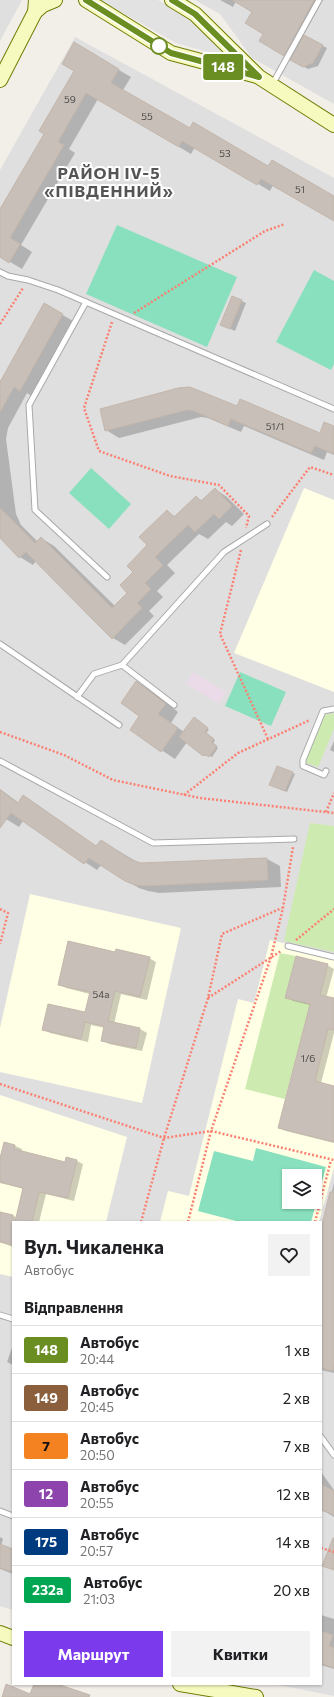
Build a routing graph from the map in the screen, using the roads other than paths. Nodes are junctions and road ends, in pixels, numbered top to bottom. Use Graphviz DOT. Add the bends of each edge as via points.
graph roads {
  1 [pos="55,0"];
  2 [pos="86,0"];
  3 [pos="172,0"];
  4 [pos="319,0"];
  5 [pos="35,6"];
  6 [pos="259,77"];
  7 [pos="0,80"];
  8 [pos="272,85"];
  9 [pos="334,125"];
  10 [pos="0,272"];
  11 [pos="86,302"];
  12 [pos="334,409"];
  13 [pos="267,524"];
  14 [pos="106,577"];
  15 [pos="0,644"];
  16 [pos="122,665"];
  17 [pos="78,697"];
  18 [pos="174,705"];
  19 [pos="334,709"];
  20 [pos="119,725"];
  21 [pos="0,761"];
  22 [pos="326,771"];
  23 [pos="294,839"];
  24 [pos="288,946"];
  25 [pos="334,957"];
  26 [pos="0,1315"];
  27 [pos="12,1319"];
  28 [pos="322,1438"];
  29 [pos="334,1455"];
  30 [pos="0,1511"];
  31 [pos="12,1516"];
  32 [pos="0,1633"];
  33 [pos="12,1638"];
  34 [pos="186,1685"];
  35 [pos="256,1697"];
  1 -- 5 [label="main road"];
  2 -- 6 [label="main road" via="171,53"];
  3 -- 6 [label="main road" via="195,14"];
  4 -- 8 [label="lane"];
  5 -- 7 [label="main road"];
  6 -- 8 [label="main road"];
  8 -- 9 [label="main road"];
  10 -- 11 [label="lane" via="58,290"];
  11 -- 12 [label="lane"];
  11 -- 14 [label="lane" via="29,405 35,510"];
  13 -- 16 [label="lane" via="224,552"];
  15 -- 17 [label="lane"];
  16 -- 17 [label="lane" via="94,674"];
  16 -- 18 [label="lane"];
  17 -- 20 [label="lane"];
  19 -- 22 [label="lane" via="323,711 303,760 303,766 324,775"];
  21 -- 23 [label="lane" via="153,843"];
  24 -- 25 [label="lane"];
  26 -- 27 [label="lane"];
  28 -- 29 [label="lane"];
  30 -- 31 [label="lane"];
  32 -- 33 [label="main road"];
  34 -- 35 [label="main road"];
}
